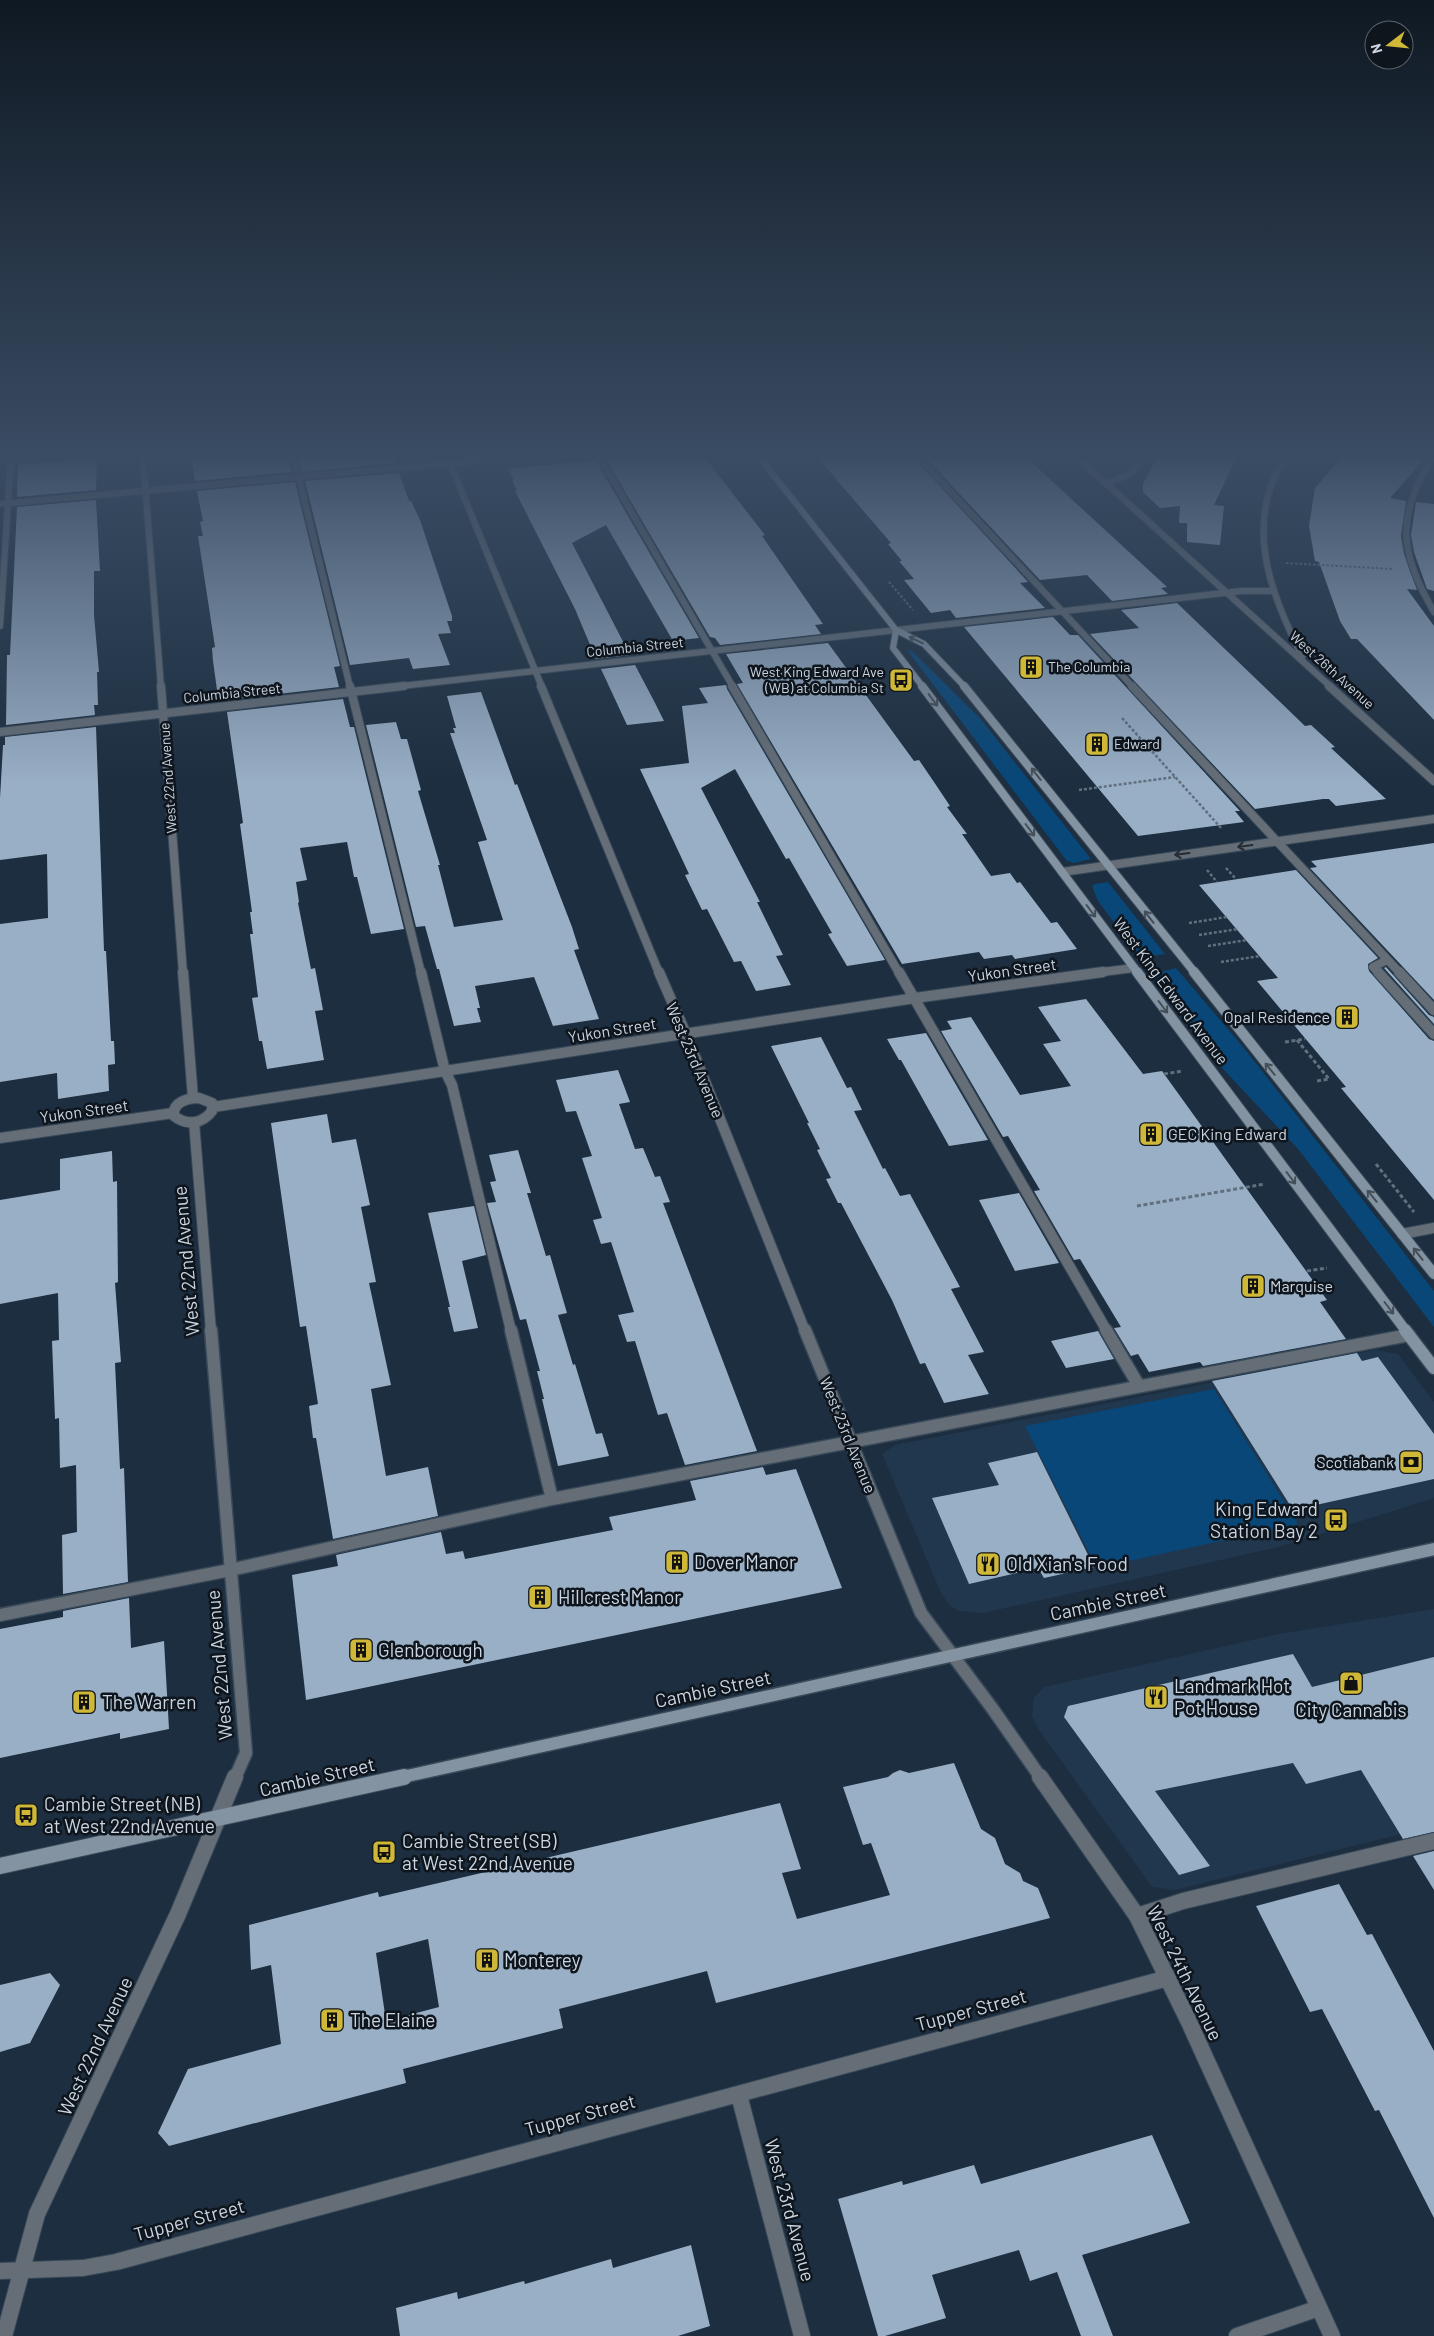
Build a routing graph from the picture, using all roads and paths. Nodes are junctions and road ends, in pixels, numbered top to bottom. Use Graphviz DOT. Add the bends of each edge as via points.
graph roads {
  1 [pos="4,567"];
  2 [pos="151,567"];
  3 [pos="321,567"];
  4 [pos="493,567"];
  5 [pos="663,567"];
  6 [pos="846,567"];
  7 [pos="1021,567"];
  8 [pos="1198,567"];
  9 [pos="1267,567"];
  10 [pos="1359,567"];
  11 [pos="1412,567"];
  12 [pos="1413,570"];
  13 [pos="889,582"];
  14 [pos="1273,591"];
  15 [pos="1226,593"];
  16 [pos="1062,611"];
  17 [pos="1434,612"];
  18 [pos="916,614"];
  19 [pos="0,626"];
  20 [pos="896,630"];
  21 [pos="712,651"];
  22 [pos="1303,660"];
  23 [pos="536,671"];
  24 [pos="352,692"];
  25 [pos="162,713"];
  26 [pos="1122,718"];
  27 [pos="0,732"];
  28 [pos="1176,777"];
  29 [pos="1434,781"];
  30 [pos="1080,790"];
  31 [pos="1434,819"];
  32 [pos="1223,830"];
  33 [pos="1277,842"];
  34 [pos="1108,865"];
  35 [pos="1225,867"];
  36 [pos="1062,872"];
  37 [pos="1212,876"];
  38 [pos="1236,879"];
  39 [pos="1217,882"];
  40 [pos="1227,917"];
  41 [pos="1189,923"];
  42 [pos="1238,930"];
  43 [pos="1199,935"];
  44 [pos="1247,940"];
  45 [pos="1208,946"];
  46 [pos="1260,956"];
  47 [pos="1387,960"];
  48 [pos="1221,962"];
  49 [pos="1134,968"];
  50 [pos="915,998"];
  51 [pos="1434,1010"];
  52 [pos="686,1034"];
  53 [pos="1434,1034"];
  54 [pos="1305,1039"];
  55 [pos="1296,1040"];
  56 [pos="1285,1042"];
  57 [pos="445,1071"];
  58 [pos="1183,1071"];
  59 [pos="1164,1074"];
  60 [pos="1316,1081"];
  61 [pos="193,1098"];
  62 [pos="213,1107"];
  63 [pos="172,1113"];
  64 [pos="194,1122"];
  65 [pos="0,1138"];
  66 [pos="1265,1184"];
  67 [pos="1137,1206"];
  68 [pos="1434,1228"];
  69 [pos="1402,1234"];
  70 [pos="1327,1268"];
  71 [pos="1307,1272"];
  72 [pos="1434,1274"];
  73 [pos="1409,1335"];
  74 [pos="1434,1368"];
  75 [pos="1139,1386"];
  76 [pos="850,1443"];
  77 [pos="552,1499"];
  78 [pos="1434,1549"];
  79 [pos="230,1570"];
  80 [pos="0,1615"];
  81 [pos="954,1655"];
  82 [pos="217,1818"];
  83 [pos="1434,1841"];
  84 [pos="0,1866"];
  85 [pos="1137,1916"];
  86 [pos="1168,1978"];
  87 [pos="739,2095"];
  88 [pos="22,2270"];
  89 [pos="0,2271"];
  90 [pos="1319,2308"];
  91 [pos="4,2336"];
  92 [pos="802,2336"];
  93 [pos="1236,2336"];
  94 [pos="1332,2336"];
  1 -- 19 [label="street"];
  2 -- 25 [label="street, West 22nd Avenue"];
  3 -- 24 [label="street"];
  4 -- 23 [label="street, West 23rd Avenue"];
  5 -- 21 [label="street"];
  6 -- 20 [label="main road, West King Edward Avenue"];
  7 -- 16 [label="street"];
  8 -- 15 [label="street, West 26th Avenue"];
  9 -- 14 [label="street"];
  10 -- 12 [label="path"];
  11 -- 12 [label="street"];
  12 -- 17 [label="street"];
  13 -- 18 [label="path"];
  14 -- 15 [label="street, Columbia Street"];
  14 -- 22 [label="street"];
  15 -- 16 [label="street, Columbia Street"];
  15 -- 22 [label="street, West 26th Avenue"];
  16 -- 20 [label="street, Columbia Street"];
  16 -- 33 [label="street"];
  20 -- 21 [label="street, Columbia Street"];
  34 -- 20 [label="main road, West King Edward Avenue, one-way" via="977,700 924,644"];
  20 -- 36 [label="main road, West King Edward Avenue, one-way" via="893,648"];
  21 -- 23 [label="street, Columbia Street"];
  21 -- 50 [label="street"];
  22 -- 29 [label="street, West 26th Avenue"];
  23 -- 24 [label="street, Columbia Street"];
  23 -- 52 [label="street, West 23rd Avenue"];
  24 -- 25 [label="street, Columbia Street"];
  24 -- 57 [label="street"];
  25 -- 27 [label="street, Columbia Street"];
  25 -- 61 [label="street, West 22nd Avenue"];
  26 -- 28 [label="path"];
  28 -- 30 [label="path"];
  28 -- 32 [label="path"];
  31 -- 33 [label="street"];
  33 -- 34 [label="street, one-way"];
  33 -- 47 [label="street"];
  34 -- 36 [label="street"];
  69 -- 34 [label="main road, West King Edward Avenue, one-way"];
  35 -- 38 [label="path"];
  36 -- 49 [label="main road, West King Edward Avenue, one-way"];
  37 -- 39 [label="path"];
  40 -- 41 [label="path"];
  42 -- 43 [label="path"];
  44 -- 45 [label="path"];
  46 -- 48 [label="path"];
  47 -- 51 [label="street"];
  47 -- 53 [label="street" via="1372,967"];
  49 -- 50 [label="street, Yukon Street"];
  49 -- 73 [label="main road, West King Edward Avenue, one-way"];
  50 -- 52 [label="street, Yukon Street"];
  50 -- 75 [label="street"];
  52 -- 57 [label="street, Yukon Street"];
  52 -- 76 [label="street, West 23rd Avenue"];
  54 -- 55 [label="path"];
  55 -- 56 [label="path"];
  55 -- 60 [label="path" via="1329,1079"];
  57 -- 62 [label="street, Yukon Street"];
  57 -- 77 [label="street" via="452,1085"];
  58 -- 59 [label="path"];
  61 -- 62 [label="street" via="209,1100"];
  61 -- 63 [label="street" via="176,1105"];
  62 -- 64 [label="street" via="206,1118"];
  63 -- 64 [label="street" via="177,1119"];
  63 -- 65 [label="street, Yukon Street"];
  64 -- 79 [label="street, West 22nd Avenue"];
  66 -- 67 [label="path"];
  68 -- 69 [label="street"];
  72 -- 69 [label="main road, West King Edward Avenue, one-way"];
  70 -- 71 [label="path"];
  73 -- 74 [label="main road, West King Edward Avenue"];
  73 -- 75 [label="street"];
  75 -- 76 [label="street"];
  76 -- 77 [label="street"];
  76 -- 81 [label="street, West 23rd Avenue" via="921,1613"];
  77 -- 79 [label="street"];
  78 -- 81 [label="main road, Cambie Street"];
  79 -- 80 [label="street"];
  79 -- 82 [label="street, West 22nd Avenue" via="246,1753"];
  81 -- 82 [label="main road, Cambie Street"];
  81 -- 85 [label="street, West 24th Avenue"];
  82 -- 84 [label="main road, Cambie Street"];
  82 -- 88 [label="street, West 22nd Avenue" via="178,1914 37,2214"];
  83 -- 85 [label="street" via="1183,1901"];
  85 -- 86 [label="street, West 24th Avenue"];
  86 -- 87 [label="street, Tupper Street"];
  86 -- 90 [label="street, West 24th Avenue"];
  87 -- 88 [label="street, Tupper Street" via="116,2262 83,2268"];
  87 -- 92 [label="street, West 23rd Avenue"];
  88 -- 89 [label="street, Tupper Street"];
  88 -- 91 [label="street, West 22nd Avenue"];
  90 -- 93 [label="street"];
  90 -- 94 [label="street, West 24th Avenue"];
}
